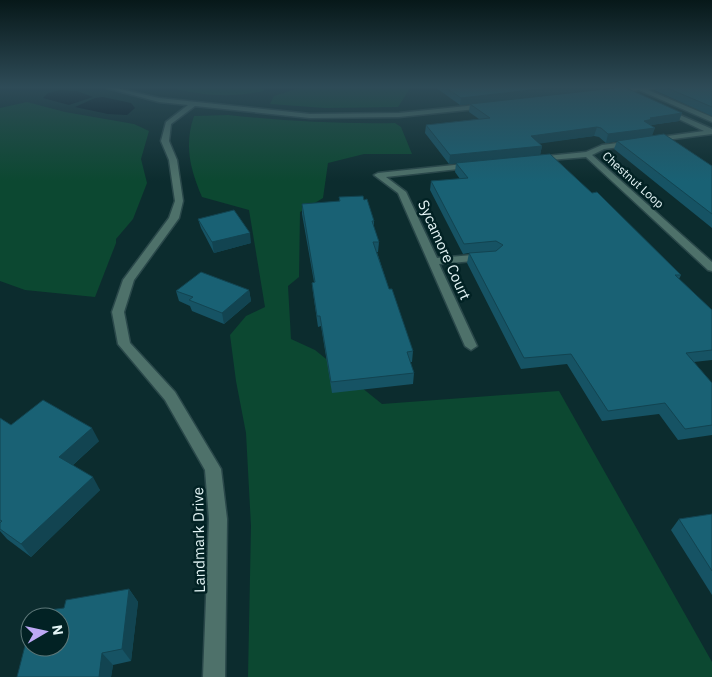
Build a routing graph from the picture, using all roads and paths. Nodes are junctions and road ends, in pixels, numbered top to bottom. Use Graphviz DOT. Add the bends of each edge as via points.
graph roads {
  1 [pos="173,119"];
  2 [pos="683,119"];
  3 [pos="712,132"];
  4 [pos="588,154"];
  5 [pos="530,159"];
  6 [pos="483,164"];
  7 [pos="494,256"];
  8 [pos="433,261"];
  9 [pos="712,268"];
  10 [pos="471,346"];
  11 [pos="214,677"];
  1 -- 11 [label="street, Landmark Drive" via="165,142 173,160 179,201 174,218 129,280 118,312 124,344 170,396 213,469 218,519"];
  2 -- 3 [label="street"];
  3 -- 4 [label="street, Chestnut Loop" via="602,147"];
  4 -- 5 [label="street"];
  4 -- 9 [label="street, Chestnut Loop"];
  6 -- 8 [label="street, Sycamore Court" via="378,175 402,192"];
  7 -- 8 [label="street"];
  8 -- 10 [label="street, Sycamore Court"];
}
